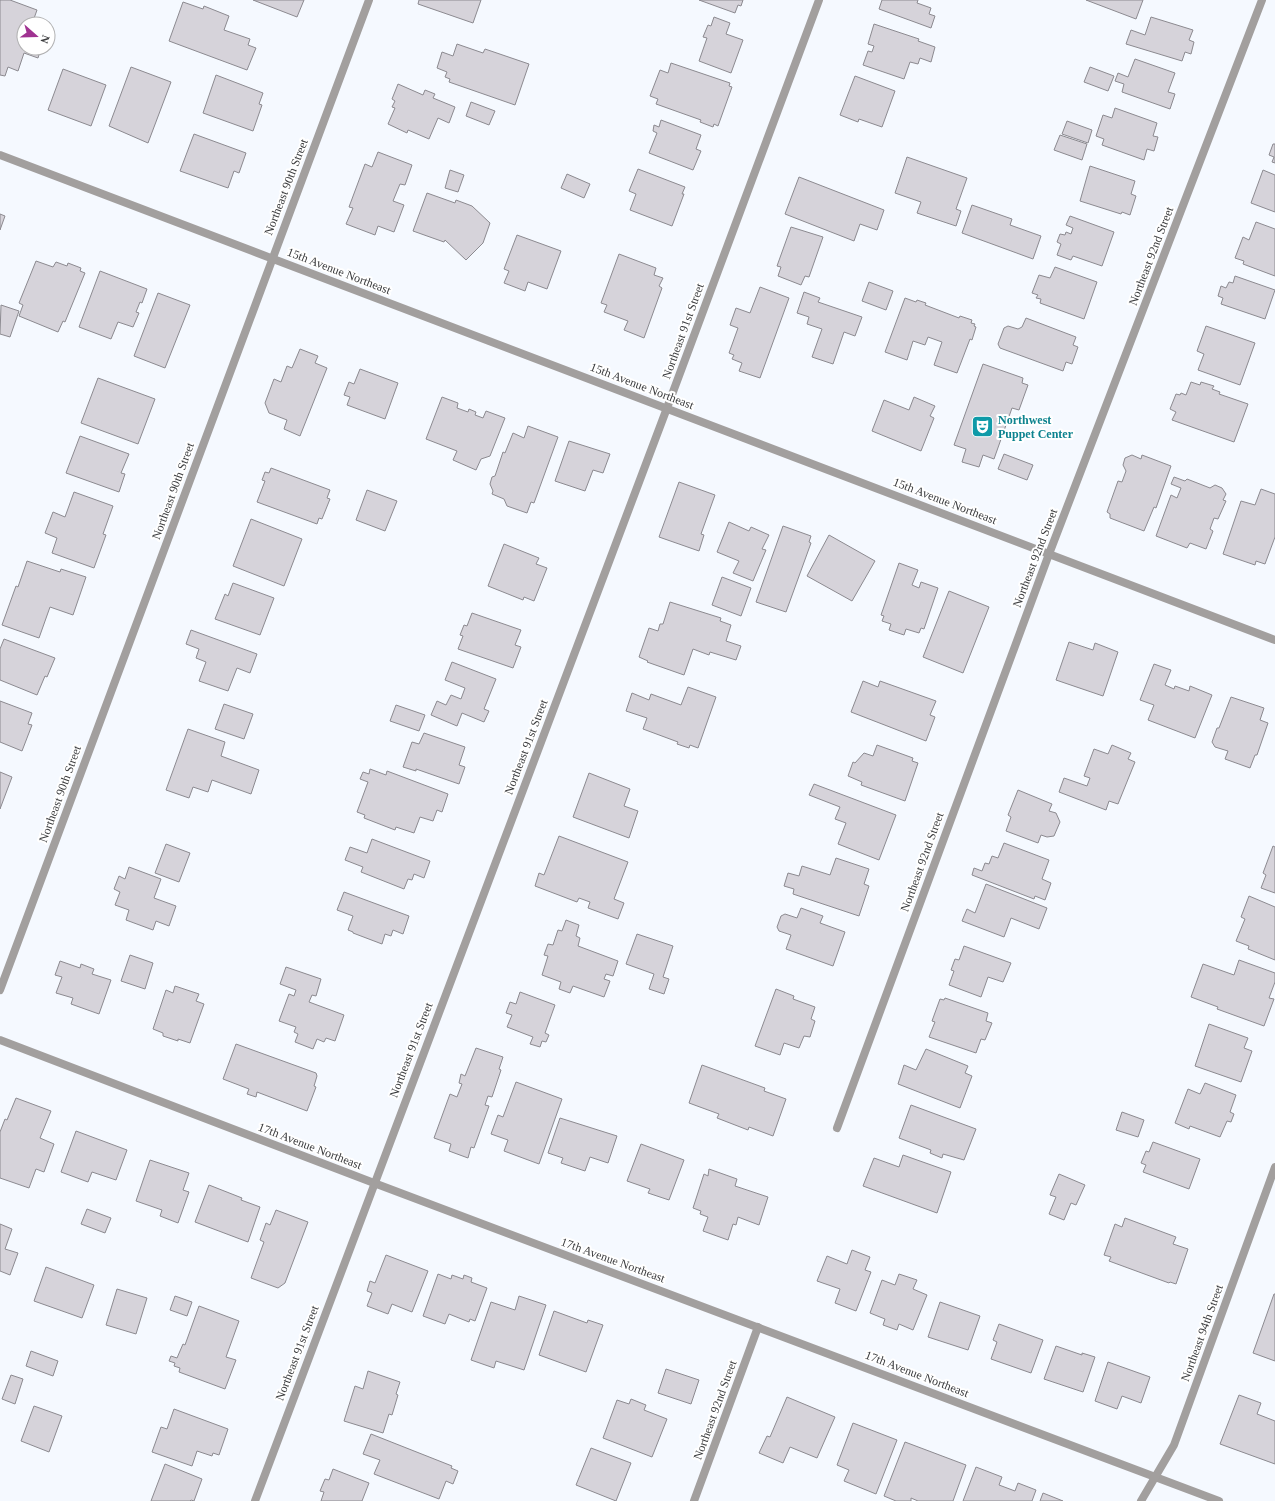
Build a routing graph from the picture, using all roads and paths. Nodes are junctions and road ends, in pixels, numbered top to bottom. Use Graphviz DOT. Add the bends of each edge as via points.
graph roads {
  1 [pos="370,0"];
  2 [pos="819,0"];
  3 [pos="1262,0"];
  4 [pos="0,155"];
  5 [pos="272,258"];
  6 [pos="667,408"];
  7 [pos="1049,554"];
  8 [pos="1275,640"];
  9 [pos="0,990"];
  10 [pos="0,1040"];
  11 [pos="837,1128"];
  12 [pos="1275,1167"];
  13 [pos="374,1183"];
  14 [pos="758,1327"];
  15 [pos="1156,1478"];
  16 [pos="255,1501"];
  17 [pos="694,1501"];
  18 [pos="1141,1501"];
  19 [pos="1219,1501"];
  1 -- 5 [label="street, Northeast 90th Street"];
  2 -- 6 [label="street, Northeast 91st Street"];
  3 -- 7 [label="street, Northeast 92nd Street"];
  4 -- 5 [label="street, 15th Avenue Northeast"];
  5 -- 6 [label="street, 15th Avenue Northeast"];
  5 -- 9 [label="street, Northeast 90th Street"];
  6 -- 7 [label="street, 15th Avenue Northeast"];
  6 -- 13 [label="street, Northeast 91st Street"];
  7 -- 8 [label="street, 15th Avenue Northeast"];
  7 -- 11 [label="street, Northeast 92nd Street"];
  10 -- 13 [label="street, 17th Avenue Northeast"];
  12 -- 15 [label="street, Northeast 94th Street" via="1174,1445"];
  13 -- 14 [label="street, 17th Avenue Northeast"];
  13 -- 16 [label="street, Northeast 91st Street"];
  14 -- 15 [label="street, 17th Avenue Northeast"];
  14 -- 17 [label="street, Northeast 92nd Street"];
  15 -- 18 [label="street, Northeast 94th Street"];
  15 -- 19 [label="street, 17th Avenue Northeast"];
}
